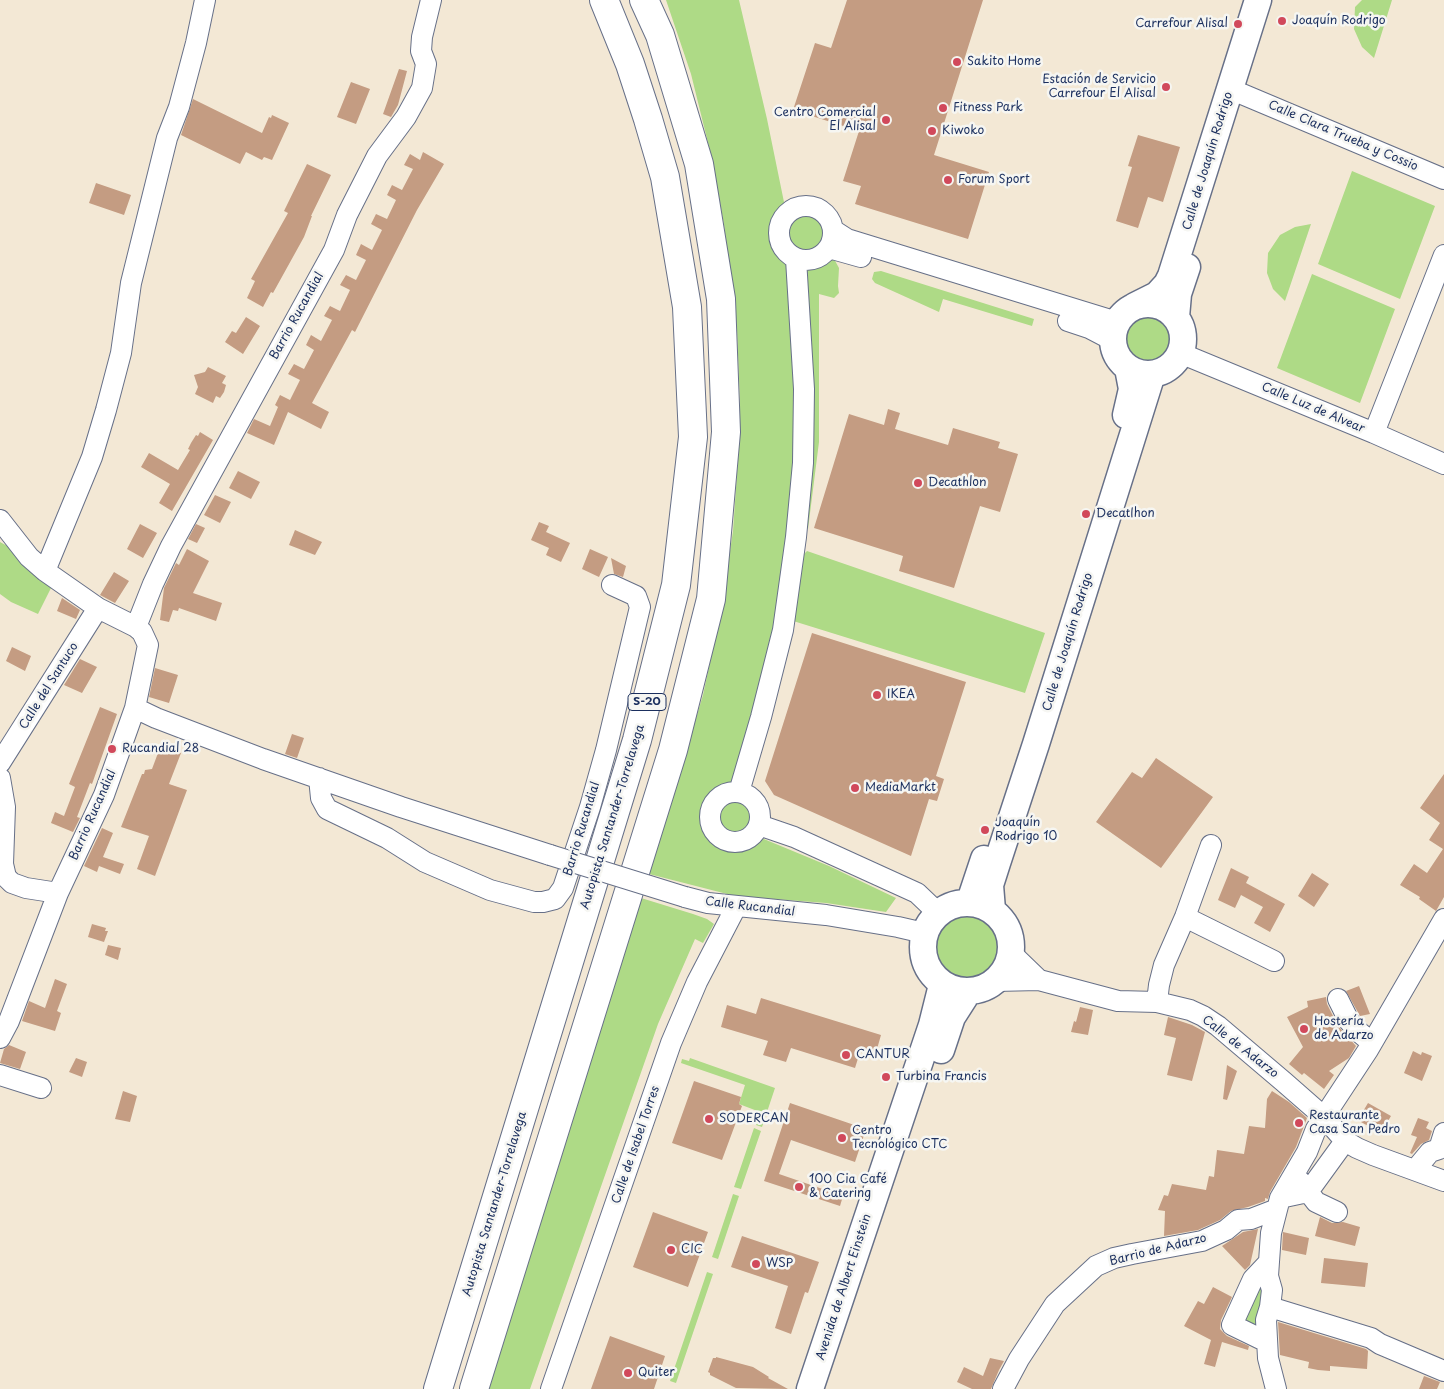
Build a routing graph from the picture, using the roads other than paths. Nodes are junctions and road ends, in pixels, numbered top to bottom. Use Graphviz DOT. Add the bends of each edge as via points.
graph roads {
  1 [pos="205,0"];
  2 [pos="431,0"];
  3 [pos="598,0"];
  4 [pos="604,0"];
  5 [pos="644,0"];
  6 [pos="652,0"];
  7 [pos="1258,0"];
  8 [pos="1271,0"];
  9 [pos="660,35"];
  10 [pos="630,64"];
  11 [pos="1242,94"];
  12 [pos="1444,179"];
  13 [pos="831,239"];
  14 [pos="1444,255"];
  15 [pos="796,259"];
  16 [pos="1176,317"];
  17 [pos="1121,323"];
  18 [pos="1180,353"];
  19 [pos="1140,371"];
  20 [pos="1374,433"];
  21 [pos="1444,464"];
  22 [pos="0,520"];
  23 [pos="45,571"];
  24 [pos="612,585"];
  25 [pos="98,608"];
  26 [pos="136,627"];
  27 [pos="135,708"];
  28 [pos="0,763"];
  29 [pos="0,778"];
  30 [pos="318,778"];
  31 [pos="739,792"];
  32 [pos="759,825"];
  33 [pos="1211,846"];
  34 [pos="550,855"];
  35 [pos="3,883"];
  36 [pos="58,893"];
  37 [pos="981,906"];
  38 [pos="736,907"];
  39 [pos="1185,917"];
  40 [pos="1444,919"];
  41 [pos="931,923"];
  42 [pos="1011,953"];
  43 [pos="1274,961"];
  44 [pos="1038,980"];
  45 [pos="995,981"];
  46 [pos="942,985"];
  47 [pos="968,992"];
  48 [pos="1338,998"];
  49 [pos="1157,1002"];
  50 [pos="0,1038"];
  51 [pos="1372,1043"];
  52 [pos="0,1075"];
  53 [pos="41,1088"];
  54 [pos="1324,1117"];
  55 [pos="1444,1133"];
  56 [pos="1345,1141"];
  57 [pos="1415,1170"];
  58 [pos="1294,1174"];
  59 [pos="1444,1181"];
  60 [pos="1308,1192"];
  61 [pos="1279,1203"];
  62 [pos="1337,1212"];
  63 [pos="1269,1262"];
  64 [pos="1270,1307"];
  65 [pos="1267,1342"];
  66 [pos="1444,1371"];
  67 [pos="438,1389"];
  68 [pos="474,1389"];
  69 [pos="551,1389"];
  70 [pos="810,1389"];
  71 [pos="826,1389"];
  72 [pos="1003,1389"];
  73 [pos="1276,1389"];
  1 -- 23 [label="street" via="131,283 121,353 106,410 92,456"];
  2 -- 26 [label="street, Barrio Rucandial" via="422,37 421,50 426,64 422,88 406,117 377,156 347,215 334,250 172,546"];
  3 -- 10 [label="highway"];
  4 -- 10 [label="highway, Autopista Santander-Torrelavega / S-20"];
  5 -- 9 [label="highway, S-20"];
  6 -- 9 [label="highway"];
  7 -- 17 [label="main road, Calle de Joaquín Rodrigo" via="1171,276 1156,295"];
  8 -- 11 [label="main road, Calle de Joaquín Rodrigo"];
  9 -- 68 [label="highway, S-20" via="699,164 721,299 726,432 710,599 673,750"];
  10 -- 67 [label="highway, Autopista Santander-Torrelavega / S-20" via="665,177 687,307 693,437 676,585 637,740"];
  11 -- 12 [label="street, Calle Clara Trueba y Cossio"];
  11 -- 16 [label="main road, Calle de Joaquín Rodrigo" via="1178,294"];
  13 -- 15 [label="street" via="820,257 804,261"];
  13 -- 15 [label="street" via="828,217 817,208 803,206 790,211 781,222 778,237 784,250"];
  13 -- 17 [label="street" via="847,239"];
  14 -- 20 [label="street"];
  15 -- 31 [label="street" via="804,389 803,463 796,537 783,630"];
  16 -- 17 [label="main road" via="1163,307 1145,304"];
  16 -- 18 [label="main road" via="1183,336"];
  17 -- 19 [label="main road" via="1115,352 1119,359"];
  18 -- 19 [label="main road" via="1169,367"];
  18 -- 20 [label="street, Calle Luz de Alvear"];
  19 -- 37 [label="main road, Calle de Joaquín Rodrigo" via="1036,744"];
  20 -- 21 [label="street, Calle Luz de Alvear"];
  22 -- 23 [label="street" via="29,557"];
  23 -- 25 [label="street"];
  24 -- 30 [label="street, Barrio Rucandial" via="636,596 640,607 606,750 564,888 555,899 534,902 498,892 425,862 387,838 327,809 321,798"];
  25 -- 26 [label="street"];
  25 -- 28 [label="street, Calle del Santuco"];
  26 -- 27 [label="street, Barrio Rucandial" via="148,645"];
  27 -- 30 [label="street, Barrio Rucandial"];
  27 -- 36 [label="street, Barrio Rucandial" via="104,795"];
  29 -- 35 [label="street" via="5,807"];
  30 -- 34 [label="street, Barrio Rucandial"];
  31 -- 32 [label="street" via="754,800 760,816"];
  31 -- 32 [label="street" via="726,793 715,801 710,814 712,827 720,838 732,842 746,840"];
  32 -- 41 [label="street" via="811,844 917,893"];
  33 -- 39 [label="street"];
  34 -- 38 [label="street, Calle Rucandial, bridge" via="685,897"];
  35 -- 36 [label="street"];
  36 -- 50 [label="street, Barrio Rucandial"];
  37 -- 41 [label="main road" via="952,905"];
  37 -- 42 [label="main road" via="1004,922"];
  38 -- 41 [label="street, Calle Rucandial" via="898,927"];
  38 -- 69 [label="street, Calle de Isabel Torres" via="696,982 671,1043"];
  39 -- 43 [label="street"];
  39 -- 49 [label="street" via="1164,965"];
  40 -- 51 [label="street"];
  41 -- 46 [label="main road" via="922,945 924,961"];
  42 -- 44 [label="street"];
  42 -- 45 [label="main road" via="1007,966"];
  44 -- 45 [label="street, Calle de Adarzo"];
  44 -- 49 [label="street, Calle de Adarzo" via="1118,1001"];
  45 -- 47 [label="main road"];
  46 -- 47 [label="main road"];
  46 -- 70 [label="main road, Avenida de Albert Einstein" via="932,1025"];
  47 -- 71 [label="main road, Avenida de Albert Einstein" via="952,1017"];
  48 -- 51 [label="street" via="1349,1021"];
  49 -- 54 [label="street, Calle de Adarzo" via="1190,1010 1218,1026"];
  51 -- 54 [label="street"];
  52 -- 53 [label="street"];
  54 -- 56 [label="street, Calle de Adarzo"];
  54 -- 58 [label="street"];
  55 -- 57 [label="street" via="1438,1149 1430,1152"];
  56 -- 57 [label="street, Calle de Adarzo"];
  56 -- 60 [label="street"];
  57 -- 59 [label="street, Calle de Adarzo"];
  58 -- 60 [label="street"];
  58 -- 61 [label="street"];
  60 -- 61 [label="street, Barrio de Adarzo"];
  60 -- 62 [label="street" via="1316,1202"];
  61 -- 63 [label="street" via="1271,1234"];
  61 -- 72 [label="street, Barrio de Adarzo" via="1251,1219 1238,1220 1226,1230 1202,1241 1123,1256 1096,1266 1055,1304"];
  63 -- 64 [label="street"];
  63 -- 65 [label="street" via="1253,1279 1232,1325"];
  64 -- 65 [label="street" via="1266,1320"];
  64 -- 66 [label="street" via="1371,1338"];
  65 -- 73 [label="street"];
}
